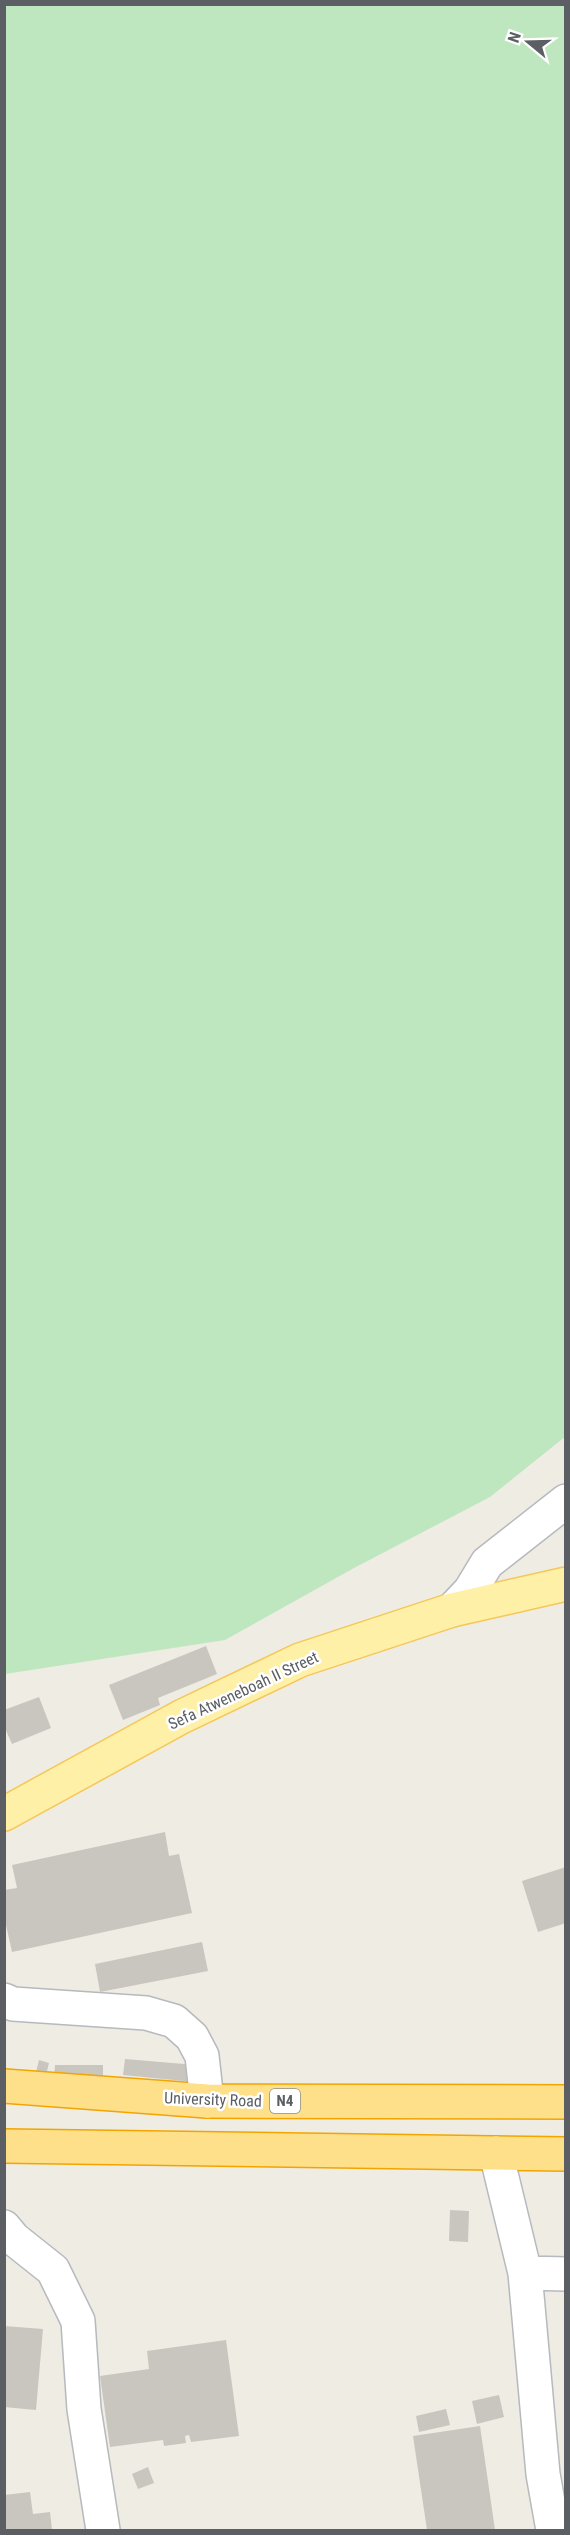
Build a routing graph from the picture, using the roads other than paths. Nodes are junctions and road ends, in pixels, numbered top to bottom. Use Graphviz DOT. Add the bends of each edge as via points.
graph roads {
  1 [pos="566,1501"];
  2 [pos="566,1584"];
  3 [pos="452,1610"];
  4 [pos="4,1814"];
  5 [pos="4,2000"];
  6 [pos="4,2086"];
  7 [pos="207,2101"];
  8 [pos="566,2102"];
  9 [pos="4,2146"];
  10 [pos="496,2153"];
  11 [pos="566,2154"];
  12 [pos="4,2227"];
  13 [pos="525,2273"];
  14 [pos="566,2274"];
  15 [pos="103,2530"];
  16 [pos="553,2530"];
  1 -- 3 [label="street" via="487,1563 470,1591"];
  2 -- 3 [label="main road, Sefa Atweneboah II Street"];
  3 -- 4 [label="main road, Sefa Atweneboah II Street" via="300,1660 180,1717"];
  5 -- 7 [label="street" via="14,2004 146,2013 174,2021 192,2037 202,2056"];
  6 -- 7 [label="highway, University Road / N4"];
  7 -- 8 [label="highway, University Road / N4"];
  9 -- 10 [label="highway"];
  10 -- 11 [label="highway"];
  10 -- 13 [label="street"];
  12 -- 15 [label="street" via="53,2270 78,2321 84,2409"];
  13 -- 14 [label="street"];
  13 -- 16 [label="street" via="543,2474"];
}
